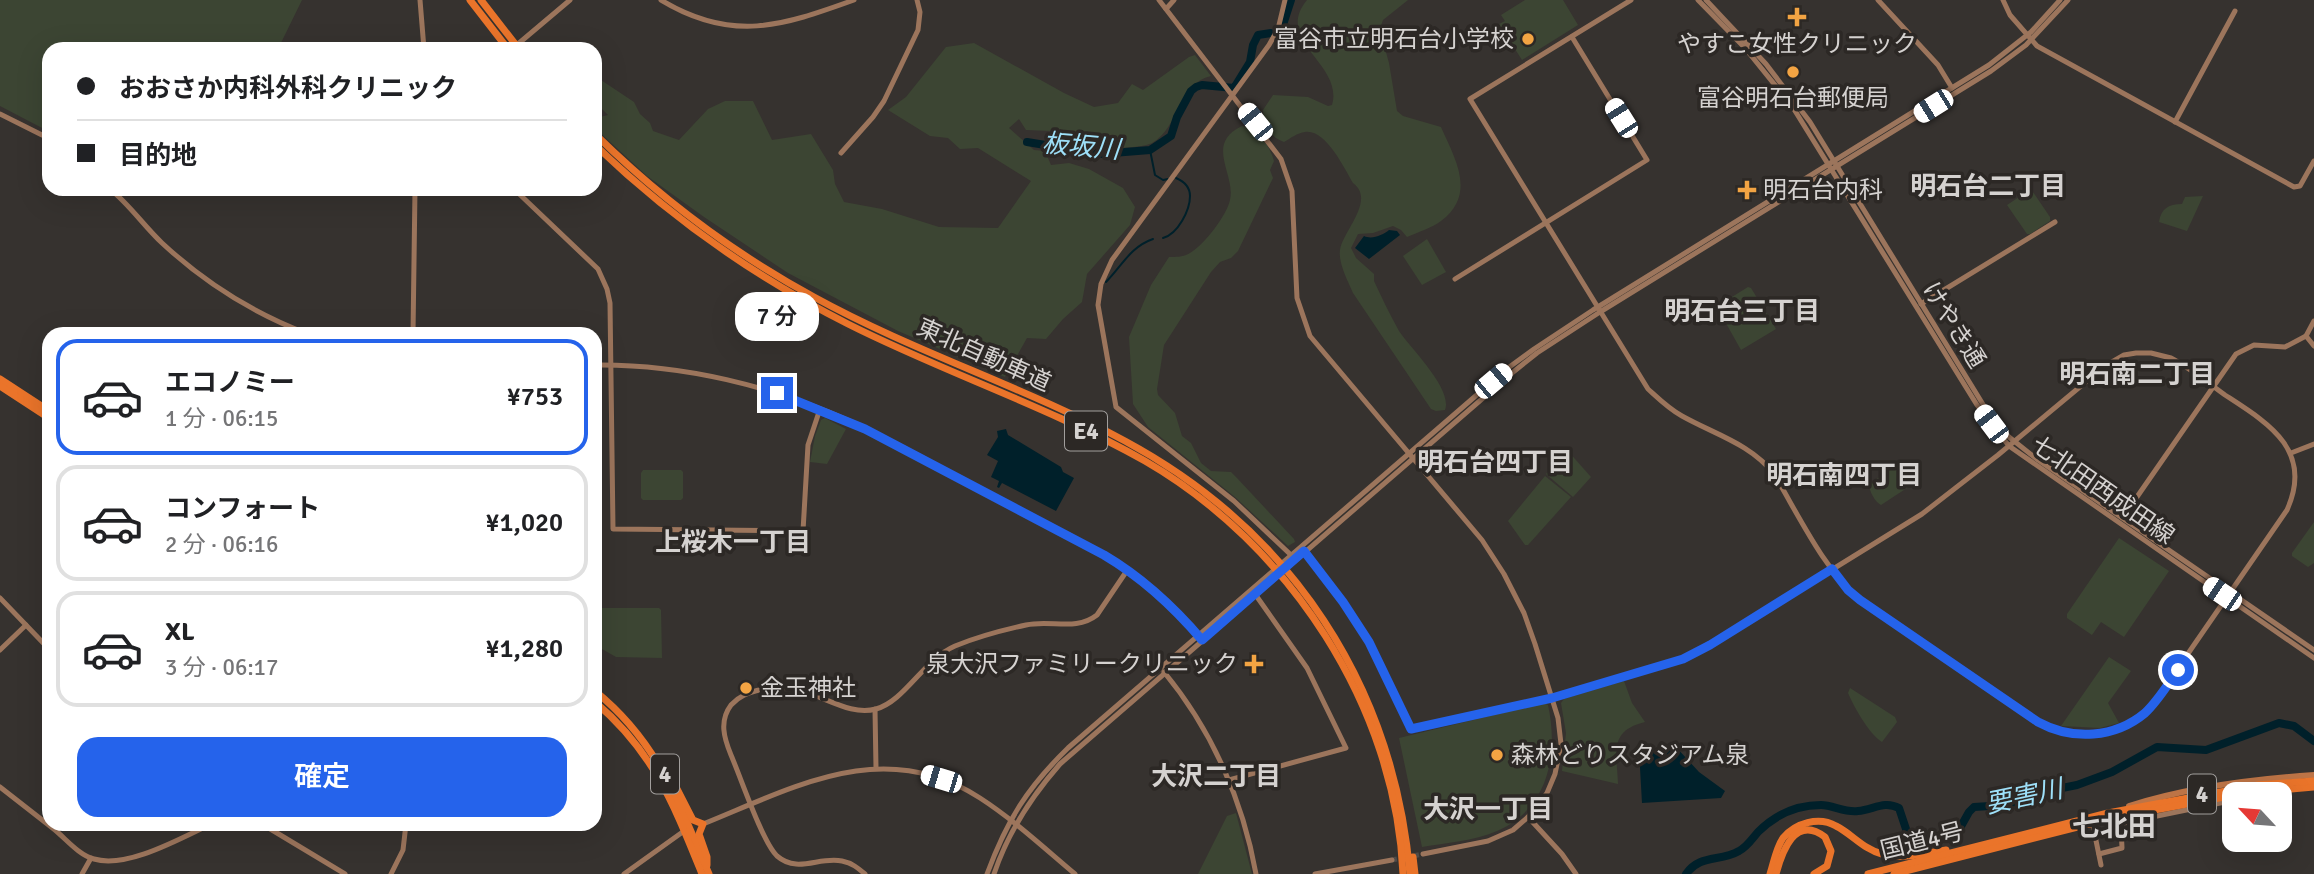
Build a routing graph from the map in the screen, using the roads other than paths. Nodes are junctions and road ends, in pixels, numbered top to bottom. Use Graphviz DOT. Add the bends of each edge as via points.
graph roads {
  1 [pos="420,0"];
  2 [pos="470,0"];
  3 [pos="481,0"];
  4 [pos="570,0"];
  5 [pos="662,0"];
  6 [pos="854,0"];
  7 [pos="916,0"];
  8 [pos="1159,0"];
  9 [pos="1174,0"];
  10 [pos="1285,0"];
  11 [pos="1630,0"];
  12 [pos="1698,0"];
  13 [pos="1706,0"];
  14 [pos="1878,0"];
  15 [pos="2003,0"];
  16 [pos="2060,0"];
  17 [pos="2068,0"];
  18 [pos="1166,9"];
  19 [pos="2235,11"];
  20 [pos="1572,37"];
  21 [pos="2028,39"];
  22 [pos="423,42"];
  23 [pos="504,42"];
  24 [pos="514,42"];
  25 [pos="519,42"];
  26 [pos="1952,88"];
  27 [pos="0,114"];
  28 [pos="2175,122"];
  29 [pos="42,135"];
  30 [pos="602,140"];
  31 [pos="602,151"];
  32 [pos="841,153"];
  33 [pos="2314,161"];
  34 [pos="1832,165"];
  35 [pos="117,196"];
  36 [pos="415,196"];
  37 [pos="521,196"];
  38 [pos="2055,222"];
  39 [pos="1545,223"];
  40 [pos="1455,279"];
  41 [pos="1921,304"];
  42 [pos="1599,310"];
  43 [pos="2314,321"];
  44 [pos="293,327"];
  45 [pos="413,327"];
  46 [pos="2306,336"];
  47 [pos="2314,346"];
  48 [pos="602,365"];
  49 [pos="611,365"];
  50 [pos="0,379"];
  51 [pos="0,386"];
  52 [pos="2213,386"];
  53 [pos="42,406"];
  54 [pos="820,409"];
  55 [pos="42,413"];
  56 [pos="2011,444"];
  57 [pos="2314,444"];
  58 [pos="2291,453"];
  59 [pos="1410,455"];
  60 [pos="2130,507"];
  61 [pos="1304,551"];
  62 [pos="1290,558"];
  63 [pos="1128,569"];
  64 [pos="1832,569"];
  65 [pos="1270,576"];
  66 [pos="1255,594"];
  67 [pos="2229,595"];
  68 [pos="0,598"];
  69 [pos="26,625"];
  70 [pos="1200,637"];
  71 [pos="42,642"];
  72 [pos="0,650"];
  73 [pos="2314,650"];
  74 [pos="2314,658"];
  75 [pos="1164,672"];
  76 [pos="602,698"];
  77 [pos="1552,698"];
  78 [pos="602,708"];
  79 [pos="875,709"];
  80 [pos="876,768"];
  81 [pos="663,769"];
  82 [pos="2314,775"];
  83 [pos="1229,780"];
  84 [pos="2314,781"];
  85 [pos="0,787"];
  86 [pos="2314,787"];
  87 [pos="2292,789"];
  88 [pos="2222,797"];
  89 [pos="2222,803"];
  90 [pos="752,804"];
  91 [pos="2108,813"];
  92 [pos="1528,817"];
  93 [pos="42,820"];
  94 [pos="2092,821"];
  95 [pos="1013,822"];
  96 [pos="703,824"];
  97 [pos="56,831"];
  98 [pos="196,831"];
  99 [pos="274,831"];
  100 [pos="405,831"];
  101 [pos="684,831"];
  102 [pos="1983,845"];
  103 [pos="1423,854"];
  104 [pos="2099,854"];
  105 [pos="1963,857"];
  106 [pos="91,858"];
  107 [pos="1392,860"];
  108 [pos="2101,865"];
  109 [pos="706,872"];
  110 [pos="82,874"];
  111 [pos="345,874"];
  112 [pos="391,874"];
  113 [pos="624,874"];
  114 [pos="865,874"];
  115 [pos="987,874"];
  116 [pos="993,874"];
  117 [pos="1075,874"];
  118 [pos="1256,874"];
  119 [pos="1315,874"];
  120 [pos="1403,874"];
  121 [pos="1413,874"];
  122 [pos="1576,874"];
  123 [pos="1773,874"];
  124 [pos="1814,874"];
  125 [pos="1868,874"];
  126 [pos="1894,874"];
  127 [pos="1910,874"];
  1 -- 22 [label="street"];
  2 -- 23 [label="highway"];
  3 -- 24 [label="highway"];
  4 -- 25 [label="street"];
  5 -- 6 [label="street" via="709,21 755,26 804,18"];
  7 -- 32 [label="street" via="918,30 884,101"];
  8 -- 18 [label="street"];
  9 -- 18 [label="street"];
  10 -- 62 [label="street" via="1272,39 1112,260 1098,305 1116,407 1234,501"];
  11 -- 20 [label="street"];
  12 -- 34 [label="street" via="1769,76"];
  13 -- 34 [label="street" via="1771,70 1810,122"];
  14 -- 26 [label="street" via="1938,65"];
  15 -- 21 [label="street"];
  16 -- 21 [label="street"];
  17 -- 21 [label="street"];
  18 -- 59 [label="street" via="1281,159 1290,182 1297,298 1304,325 1319,349"];
  19 -- 28 [label="street"];
  20 -- 39 [label="street" via="1647,160"];
  20 -- 39 [label="street" via="1470,99"];
  21 -- 26 [label="street"];
  21 -- 28 [label="street"];
  21 -- 34 [label="street" via="1991,71"];
  26 -- 34 [label="street"];
  27 -- 29 [label="street"];
  28 -- 33 [label="street" via="2294,187 2300,186"];
  30 -- 121 [label="highway, 東北自動車道 / E4" via="677,206 779,277 898,339 1124,440 1176,471 1230,512 1276,556 1338,642 1382,737"];
  31 -- 120 [label="highway, 東北自動車道 / E4" via="720,249 776,284 860,330 1119,447 1172,478 1234,527 1304,604 1353,688 1387,776"];
  34 -- 41 [label="street, けやき通"];
  34 -- 42 [label="street"];
  34 -- 56 [label="street, 七北田西成田線" via="1977,405"];
  35 -- 44 [label="street" via="162,243 207,280"];
  36 -- 45 [label="street"];
  37 -- 49 [label="street" via="592,262 603,279 610,303"];
  38 -- 41 [label="street"];
  39 -- 40 [label="street"];
  39 -- 42 [label="street"];
  41 -- 56 [label="street, けやき通"];
  42 -- 59 [label="street"];
  42 -- 64 [label="street" via="1648,389 1681,416 1741,446 1774,474"];
  43 -- 46 [label="street"];
  46 -- 47 [label="street"];
  46 -- 52 [label="street" via="2285,347 2243,348"];
  48 -- 49 [label="street"];
  49 -- 54 [label="street" via="729,381"];
  49 -- 54 [label="street" via="613,528 803,531 808,445"];
  50 -- 53 [label="highway"];
  51 -- 55 [label="highway"];
  52 -- 56 [label="street" via="2171,358 2127,354 2105,366"];
  52 -- 58 [label="street" via="2276,430"];
  52 -- 60 [label="street"];
  54 -- 63 [label="street" via="882,437"];
  56 -- 64 [label="street" via="1922,514"];
  56 -- 67 [label="street, けやき通"];
  57 -- 58 [label="street"];
  58 -- 67 [label="street" via="2296,477 2292,500"];
  59 -- 61 [label="street"];
  59 -- 62 [label="street"];
  59 -- 77 [label="street" via="1482,540 1504,574 1524,613"];
  61 -- 62 [label="street"];
  61 -- 77 [label="street" via="1369,642 1411,729"];
  62 -- 65 [label="street"];
  63 -- 70 [label="street"];
  63 -- 79 [label="street" via="1091,620 1073,625 1026,625 954,647 922,669 898,696"];
  64 -- 67 [label="street" via="1860,600 2038,722 2077,734 2111,732 2144,713"];
  64 -- 77 [label="street" via="1683,659"];
  65 -- 66 [label="street"];
  65 -- 70 [label="street"];
  66 -- 70 [label="street"];
  66 -- 83 [label="street" via="1307,668 1346,748"];
  67 -- 73 [label="street, けやき通"];
  67 -- 74 [label="street"];
  68 -- 69 [label="street"];
  69 -- 71 [label="street"];
  69 -- 72 [label="street"];
  70 -- 75 [label="street"];
  70 -- 95 [label="street" via="1059,757 1026,795"];
  75 -- 83 [label="street" via="1197,718"];
  75 -- 95 [label="street" via="1060,764"];
  76 -- 81 [label="highway, 4" via="632,727"];
  77 -- 92 [label="street" via="1560,732 1558,764 1547,793"];
  78 -- 101 [label="highway, 4" via="648,759"];
  79 -- 80 [label="street"];
  79 -- 90 [label="street" via="850,708 782,686 736,700 723,730"];
  80 -- 90 [label="street" via="826,775"];
  80 -- 95 [label="street" via="941,779 977,796"];
  81 -- 96 [label="highway" via="693,820"];
  81 -- 109 [label="highway, 4"];
  82 -- 91 [label="main road" via="2246,782"];
  83 -- 118 [label="street"];
  84 -- 91 [label="highway, 国道4号 / 4" via="2245,787"];
  85 -- 93 [label="street"];
  86 -- 87 [label="highway, 国道4号 / 4"];
  88 -- 94 [label="highway, 国道4号 / 4"];
  89 -- 104 [label="street" via="2123,822 2122,848"];
  90 -- 96 [label="street"];
  90 -- 114 [label="street" via="771,849 786,863 807,867 834,859 853,864"];
  91 -- 94 [label="highway, 国道4号 / 4"];
  92 -- 103 [label="street" via="1488,841"];
  92 -- 122 [label="street"];
  94 -- 102 [label="highway, 国道4号 / 4"];
  94 -- 104 [label="street"];
  94 -- 105 [label="highway, 国道4号 / 4"];
  95 -- 115 [label="street"];
  95 -- 116 [label="street"];
  95 -- 117 [label="street"];
  96 -- 109 [label="highway" via="699,834 708,857"];
  97 -- 106 [label="street"];
  98 -- 106 [label="street" via="150,852 113,861"];
  99 -- 111 [label="street"];
  100 -- 112 [label="street" via="403,850"];
  101 -- 109 [label="highway, 4"];
  101 -- 113 [label="street"];
  102 -- 123 [label="highway" via="1888,856 1835,825 1809,822 1783,838"];
  102 -- 125 [label="highway, 国道4号 / 4"];
  104 -- 108 [label="street"];
  105 -- 126 [label="highway, 国道4号 / 4"];
  105 -- 127 [label="highway"];
  106 -- 110 [label="street"];
  107 -- 119 [label="street"];
  123 -- 124 [label="highway" via="1788,842 1809,831 1825,837 1831,852 1827,866"];
}
